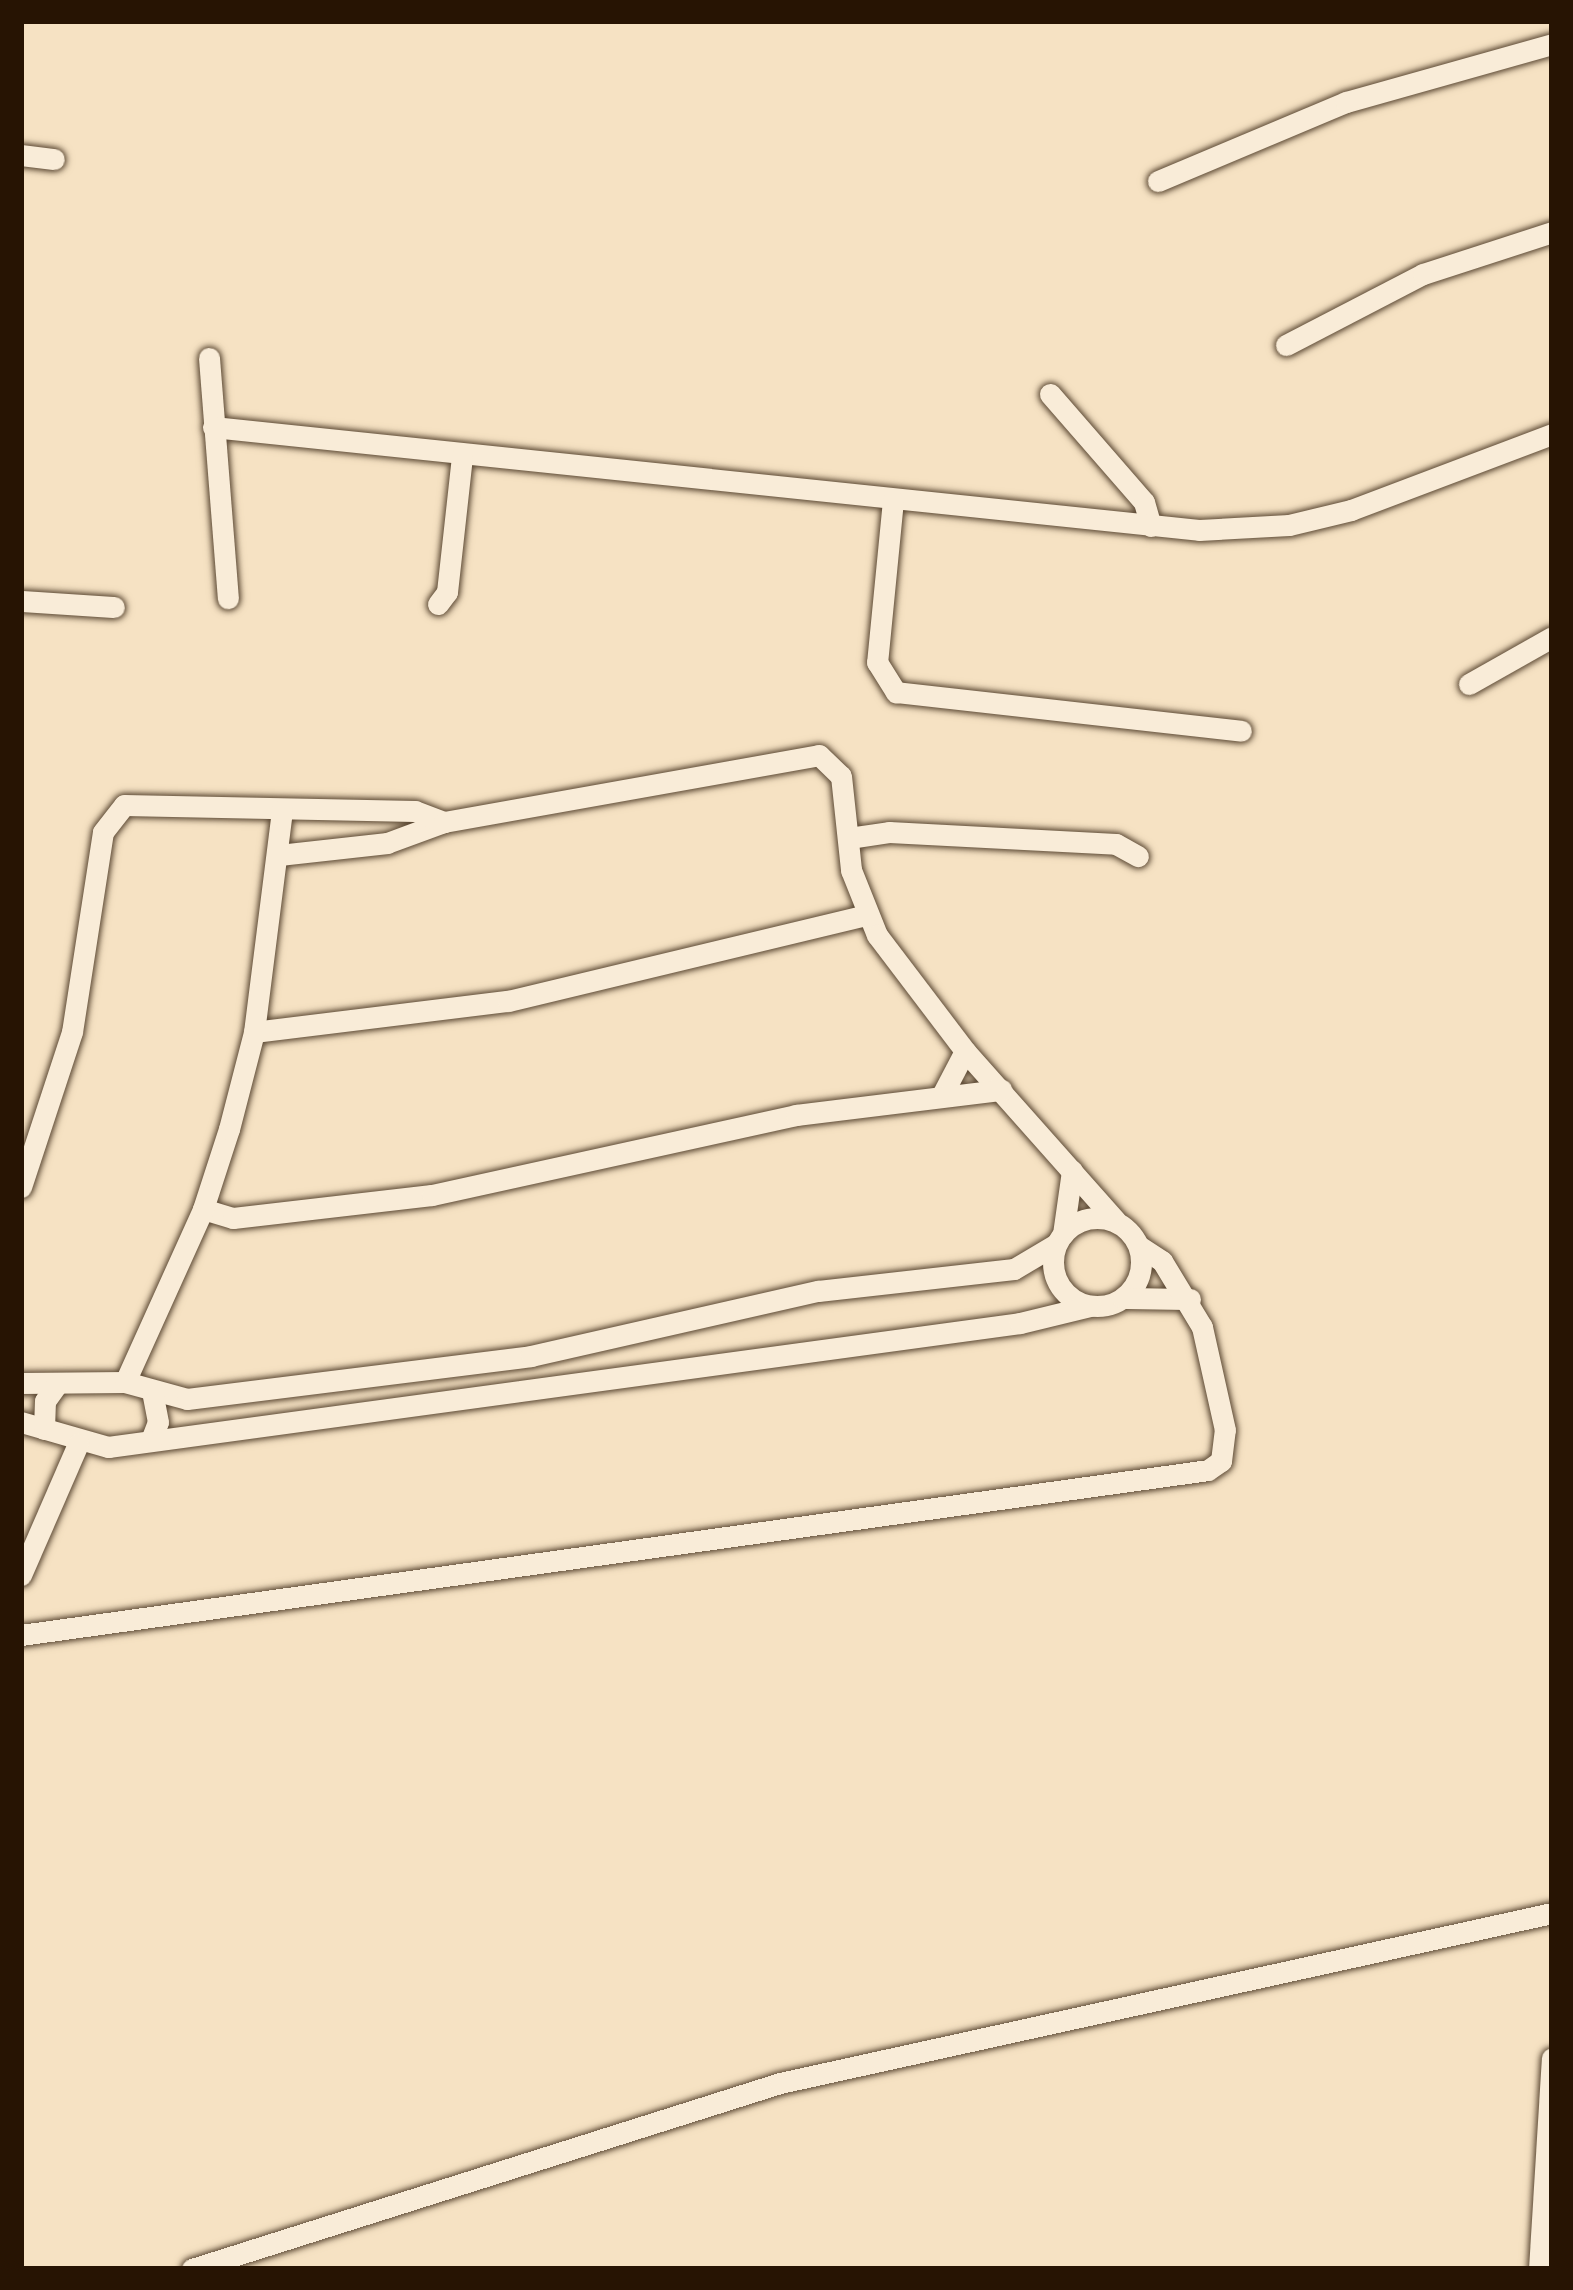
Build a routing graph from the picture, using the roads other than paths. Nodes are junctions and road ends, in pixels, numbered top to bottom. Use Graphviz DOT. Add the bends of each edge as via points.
graph roads {
  1 [pos="1552,44"];
  2 [pos="21,155"];
  3 [pos="53,159"];
  4 [pos="1157,181"];
  5 [pos="1552,232"];
  6 [pos="1286,344"];
  7 [pos="209,358"];
  8 [pos="1050,394"];
  9 [pos="213,427"];
  10 [pos="1552,434"];
  11 [pos="461,456"];
  12 [pos="893,500"];
  13 [pos="1151,526"];
  14 [pos="228,598"];
  15 [pos="21,601"];
  16 [pos="438,604"];
  17 [pos="114,607"];
  18 [pos="1552,637"];
  19 [pos="1469,684"];
  20 [pos="1241,731"];
  21 [pos="282,810"];
  22 [pos="444,822"];
  23 [pos="849,838"];
  24 [pos="279,854"];
  25 [pos="1138,856"];
  26 [pos="865,915"];
  27 [pos="254,1032"];
  28 [pos="965,1051"];
  29 [pos="1001,1090"];
  30 [pos="943,1094"];
  31 [pos="1072,1171"];
  32 [pos="21,1187"];
  33 [pos="203,1209"];
  34 [pos="1115,1221"];
  35 [pos="1060,1239"];
  36 [pos="1139,1246"];
  37 [pos="1124,1298"];
  38 [pos="1190,1299"];
  39 [pos="1090,1306"];
  40 [pos="125,1382"];
  41 [pos="21,1383"];
  42 [pos="56,1386"];
  43 [pos="152,1392"];
  44 [pos="21,1423"];
  45 [pos="44,1429"];
  46 [pos="151,1440"];
  47 [pos="78,1444"];
  48 [pos="21,1575"];
  49 [pos="21,1635"];
  50 [pos="1551,1919"];
  51 [pos="1552,2058"];
  52 [pos="193,2269"];
  53 [pos="1539,2269"];
  1 -- 4 [label="street" via="1346,101"];
  2 -- 3 [label="street"];
  5 -- 6 [label="street" via="1423,274"];
  7 -- 9 [label="street"];
  8 -- 13 [label="street" via="1144,502"];
  9 -- 11 [label="street"];
  9 -- 14 [label="street"];
  10 -- 13 [label="street" via="1289,525"];
  11 -- 12 [label="street"];
  11 -- 16 [label="street" via="447,592"];
  12 -- 13 [label="street"];
  12 -- 20 [label="street" via="878,662 896,692"];
  15 -- 17 [label="street"];
  18 -- 19 [label="street"];
  21 -- 22 [label="street" via="415,812"];
  21 -- 24 [label="street"];
  21 -- 32 [label="street" via="134,802 113,811 103,832 72,1032"];
  22 -- 23 [label="street" via="819,755 835,761 841,776"];
  22 -- 24 [label="street" via="387,843"];
  23 -- 25 [label="street" via="889,832 1116,844"];
  23 -- 26 [label="street"];
  24 -- 27 [label="street"];
  26 -- 27 [label="street" via="508,1001"];
  26 -- 28 [label="street"];
  27 -- 33 [label="street"];
  28 -- 29 [label="street"];
  28 -- 30 [label="street"];
  29 -- 30 [label="street"];
  29 -- 31 [label="street"];
  30 -- 33 [label="street" via="740,1126 432,1195 233,1218"];
  31 -- 34 [label="street"];
  31 -- 35 [label="street"];
  33 -- 40 [label="street"];
  34 -- 35 [label="street" via="1082,1220"];
  34 -- 36 [label="street"];
  35 -- 39 [label="street" via="1053,1267 1061,1288"];
  35 -- 43 [label="street" via="1014,1269 818,1291 531,1356 187,1400"];
  36 -- 37 [label="street" via="1138,1280"];
  36 -- 38 [label="street" via="1162,1261"];
  37 -- 38 [label="street"];
  37 -- 39 [label="street"];
  38 -- 49 [label="street" via="1225,1430 1221,1461 1208,1470"];
  39 -- 46 [label="street" via="1020,1323"];
  40 -- 42 [label="street"];
  40 -- 43 [label="street"];
  41 -- 42 [label="street"];
  42 -- 45 [label="street" via="45,1401"];
  43 -- 46 [label="street" via="158,1408"];
  44 -- 45 [label="street"];
  45 -- 47 [label="street"];
  46 -- 47 [label="street"];
  47 -- 48 [label="street"];
  50 -- 52 [label="street" via="780,2083"];
  51 -- 53 [label="street"];
}
